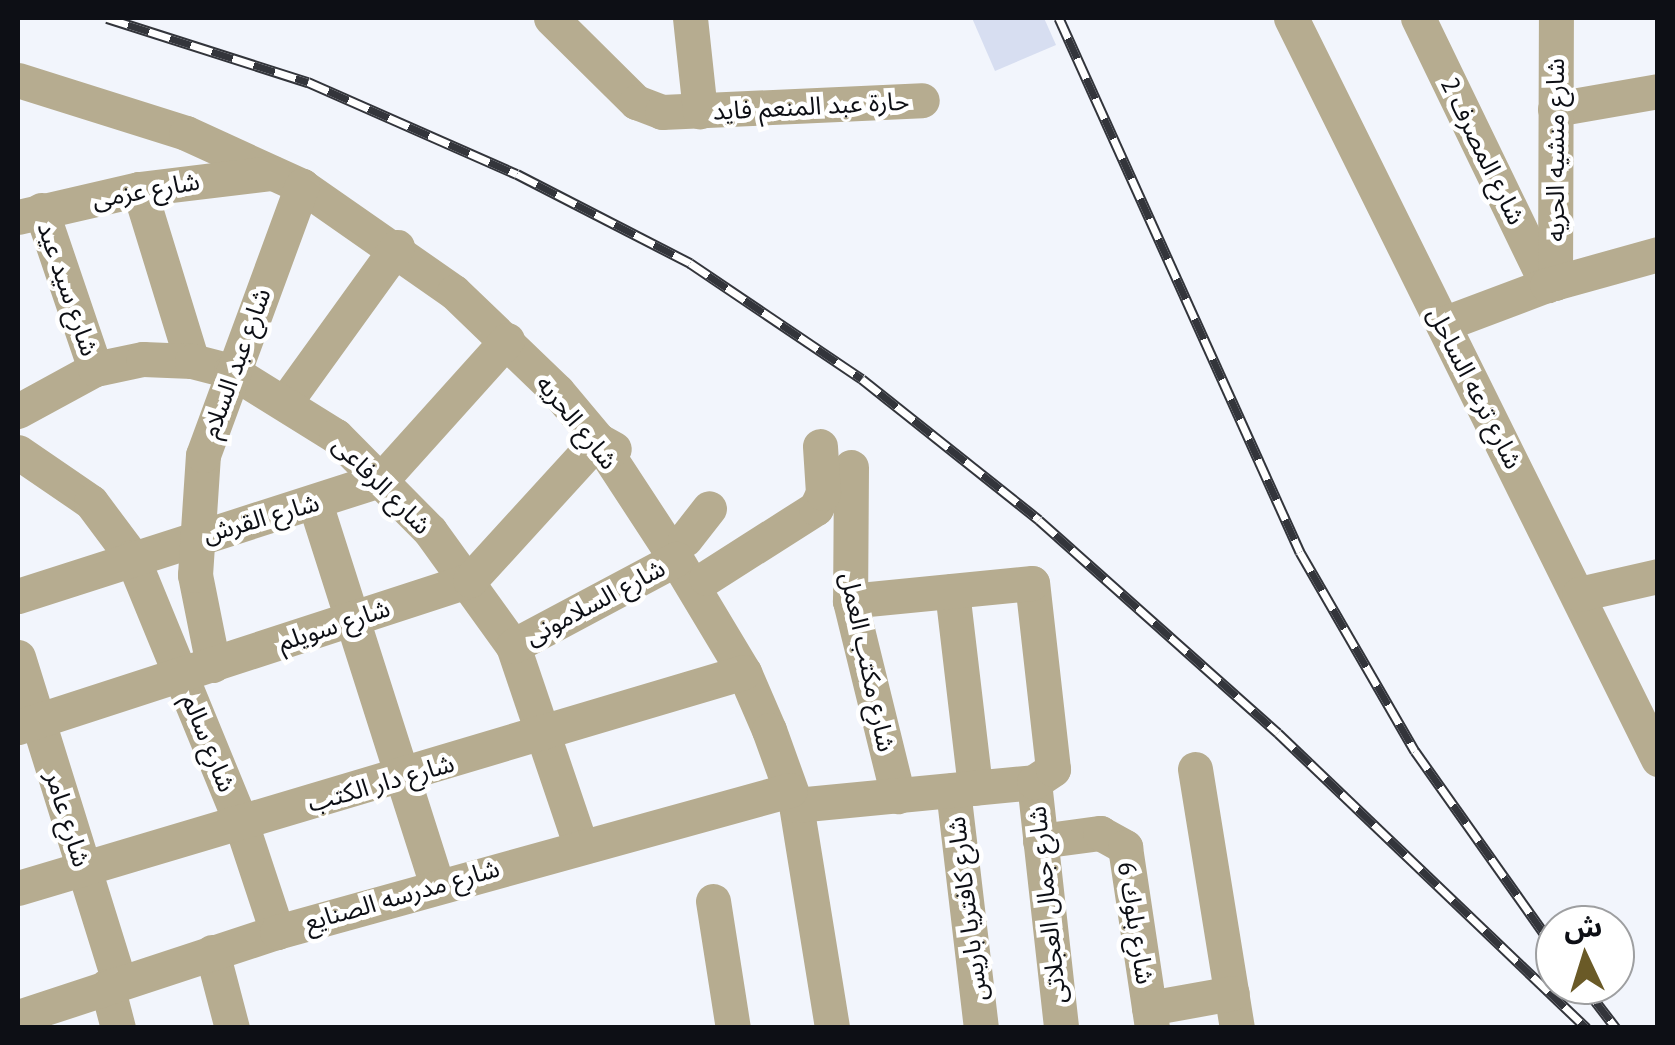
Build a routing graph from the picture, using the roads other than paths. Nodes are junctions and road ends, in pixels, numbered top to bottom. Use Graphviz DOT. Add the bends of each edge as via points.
graph roads {
  1 [pos="551,18"];
  2 [pos="690,18"];
  3 [pos="1291,18"];
  4 [pos="1418,18"];
  5 [pos="1564,19"];
  6 [pos="18,80"];
  7 [pos="1658,91"];
  8 [pos="922,100"];
  9 [pos="1555,109"];
  10 [pos="700,111"];
  11 [pos="289,179"];
  12 [pos="139,189"];
  13 [pos="29,214"];
  14 [pos="398,248"];
  15 [pos="1658,254"];
  16 [pos="1551,284"];
  17 [pos="1442,324"];
  18 [pos="508,340"];
  19 [pos="192,361"];
  20 [pos="95,368"];
  21 [pos="231,371"];
  22 [pos="286,400"];
  23 [pos="18,411"];
  24 [pos="598,440"];
  25 [pos="820,446"];
  26 [pos="18,452"];
  27 [pos="851,467"];
  28 [pos="382,479"];
  29 [pos="315,503"];
  30 [pos="709,508"];
  31 [pos="193,538"];
  32 [pos="680,549"];
  33 [pos="132,557"];
  34 [pos="1658,576"];
  35 [pos="470,580"];
  36 [pos="952,591"];
  37 [pos="1579,594"];
  38 [pos="707,595"];
  39 [pos="18,596"];
  40 [pos="850,600"];
  41 [pos="352,619"];
  42 [pos="514,646"];
  43 [pos="18,657"];
  44 [pos="198,670"];
  45 [pos="744,672"];
  46 [pos="1621,682"];
  47 [pos="1658,687"];
  48 [pos="28,724"];
  49 [pos="546,735"];
  50 [pos="1658,759"];
  51 [pos="1195,768"];
  52 [pos="402,777"];
  53 [pos="1034,782"];
  54 [pos="964,789"];
  55 [pos="898,796"];
  56 [pos="793,797"];
  57 [pos="241,823"];
  58 [pos="1040,842"];
  59 [pos="580,844"];
  60 [pos="84,869"];
  61 [pos="436,885"];
  62 [pos="18,888"];
  63 [pos="713,901"];
  64 [pos="276,932"];
  65 [pos="212,952"];
  66 [pos="113,984"];
  67 [pos="1234,1010"];
  68 [pos="18,1017"];
  69 [pos="1151,1018"];
  70 [pos="118,1028"];
  71 [pos="232,1028"];
  72 [pos="733,1028"];
  73 [pos="832,1028"];
  74 [pos="981,1028"];
  75 [pos="1061,1028"];
  1 -- 10 [label="street, حارة عبد المنعم فايد" via="636,102 662,112"];
  2 -- 10 [label="street"];
  3 -- 17 [label="street, شارع ترعه الساحل"];
  4 -- 16 [label="street, شارع المصرف 2"];
  5 -- 9 [label="street, شارع منشيه الحريه"];
  6 -- 11 [label="street, شارع الحريه" via="186,133"];
  7 -- 9 [label="street"];
  8 -- 10 [label="street, حارة عبد المنعم فايد"];
  9 -- 16 [label="street, شارع منشيه الحريه"];
  11 -- 12 [label="street, شارع عزمى"];
  11 -- 14 [label="street, شارع الحريه"];
  11 -- 21 [label="street, شارع عبد السلام"];
  12 -- 13 [label="street, شارع عزمى"];
  12 -- 19 [label="street"];
  13 -- 20 [label="street, شارع سيد عيد"];
  14 -- 18 [label="street, شارع الحريه"];
  14 -- 22 [label="street"];
  15 -- 16 [label="street"];
  16 -- 17 [label="street"];
  17 -- 37 [label="street, شارع ترعه الساحل"];
  18 -- 24 [label="street, شارع الحريه"];
  18 -- 28 [label="street, شارع القرش"];
  19 -- 20 [label="street, شارع الرفاعى"];
  19 -- 21 [label="street, شارع الرفاعى"];
  20 -- 23 [label="street, شارع الرفاعى"];
  21 -- 22 [label="street, شارع الرفاعى"];
  21 -- 31 [label="street, شارع عبد السلام" via="203,455"];
  22 -- 28 [label="street, شارع الرفاعى"];
  24 -- 32 [label="street, شارع الحريه"];
  24 -- 35 [label="street, شارع سويلم"];
  25 -- 38 [label="street" via="823,493 816,508"];
  26 -- 33 [label="street, شارع سالم" via="91,502"];
  27 -- 40 [label="street, شارع مكتب العمل"];
  28 -- 29 [label="street, شارع القرش"];
  28 -- 35 [label="street, شارع الرفاعى"];
  29 -- 31 [label="street, شارع القرش"];
  29 -- 41 [label="street"];
  30 -- 32 [label="street"];
  31 -- 33 [label="street, شارع القرش"];
  31 -- 44 [label="street, شارع عبد السلام"];
  32 -- 38 [label="street, شارع الحريه"];
  32 -- 42 [label="street, شارع السلامونى"];
  33 -- 39 [label="street, شارع القرش"];
  33 -- 44 [label="street, شارع سالم"];
  34 -- 37 [label="street"];
  35 -- 41 [label="street, شارع سويلم"];
  35 -- 42 [label="street, شارع الرفاعى"];
  36 -- 40 [label="street"];
  36 -- 53 [label="street" via="1032,583 1056,758 1045,778"];
  36 -- 54 [label="street, شارع كافتريا باريس"];
  37 -- 46 [label="street, شارع ترعه الساحل"];
  38 -- 45 [label="street, شارع الحريه"];
  40 -- 55 [label="street, شارع مكتب العمل"];
  41 -- 44 [label="street, شارع سويلم"];
  41 -- 52 [label="street"];
  42 -- 49 [label="street, شارع الرفاعى"];
  43 -- 48 [label="street, شارع عامر"];
  44 -- 48 [label="street, شارع سويلم"];
  44 -- 57 [label="street, شارع سالم"];
  45 -- 49 [label="street, شارع دار الكتب"];
  45 -- 56 [label="street, شارع الحريه"];
  46 -- 47 [label="street"];
  46 -- 50 [label="street, شارع ترعه الساحل"];
  48 -- 60 [label="street, شارع عامر"];
  49 -- 52 [label="street, شارع دار الكتب"];
  49 -- 59 [label="street, شارع الرفاعى"];
  51 -- 67 [label="street"];
  52 -- 57 [label="street, شارع دار الكتب"];
  52 -- 61 [label="street"];
  53 -- 54 [label="street, شارع مدرسه الصنايع"];
  53 -- 58 [label="street, شارع جمال العجلاتى"];
  54 -- 55 [label="street, شارع مدرسه الصنايع"];
  54 -- 74 [label="street, شارع كافتريا باريس"];
  55 -- 56 [label="street, شارع مدرسه الصنايع"];
  56 -- 59 [label="street, شارع مدرسه الصنايع"];
  56 -- 73 [label="street, شارع الحريه"];
  57 -- 60 [label="street, شارع دار الكتب"];
  57 -- 64 [label="street, شارع سالم"];
  58 -- 69 [label="street, شارع بلوك 6" via="1100,832 1124,848"];
  58 -- 75 [label="street, شارع جمال العجلاتى"];
  59 -- 61 [label="street, شارع مدرسه الصنايع"];
  60 -- 62 [label="street, شارع دار الكتب"];
  60 -- 66 [label="street, شارع عامر"];
  61 -- 64 [label="street, شارع مدرسه الصنايع"];
  63 -- 72 [label="street"];
  64 -- 65 [label="street, شارع مدرسه الصنايع"];
  65 -- 66 [label="street, شارع مدرسه الصنايع"];
  65 -- 71 [label="street"];
  66 -- 68 [label="street, شارع مدرسه الصنايع"];
  66 -- 70 [label="street, شارع عامر"];
  67 -- 69 [label="street"];
}
